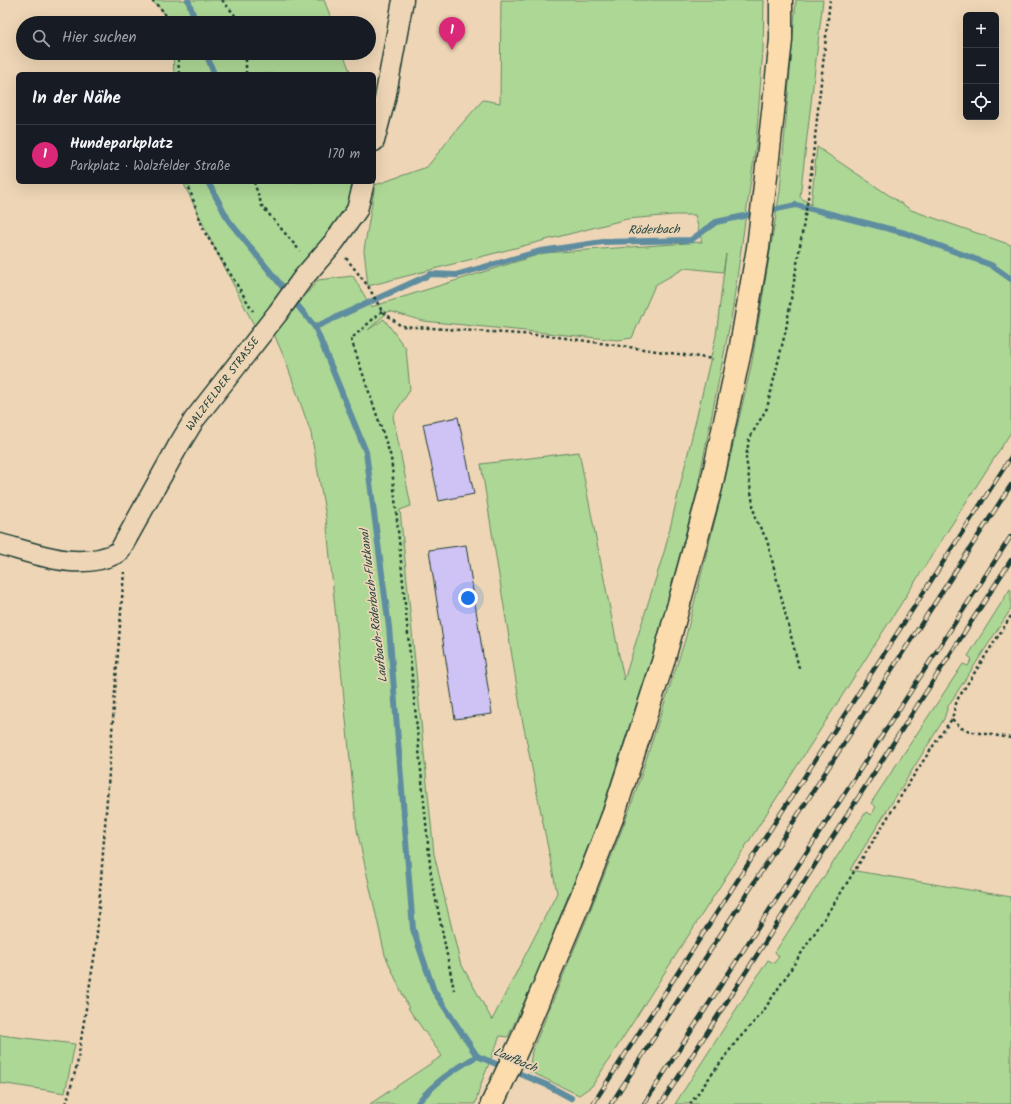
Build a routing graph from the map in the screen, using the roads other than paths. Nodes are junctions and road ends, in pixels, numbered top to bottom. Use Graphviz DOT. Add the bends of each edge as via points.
graph roads {
  1 [pos="403,0"];
  2 [pos="781,0"];
  3 [pos="376,133"];
  4 [pos="364,184"];
  5 [pos="0,544"];
  6 [pos="493,1102"];
  1 -- 3 [label="street" via="385,99"];
  2 -- 6 [label="main road" via="780,40 760,232 741,346 711,487 663,662 614,813 580,903"];
  4 -- 5 [label="street, WALZFELDER STRASSE" via="357,210 194,420 119,552 89,562 67,561"];
}
